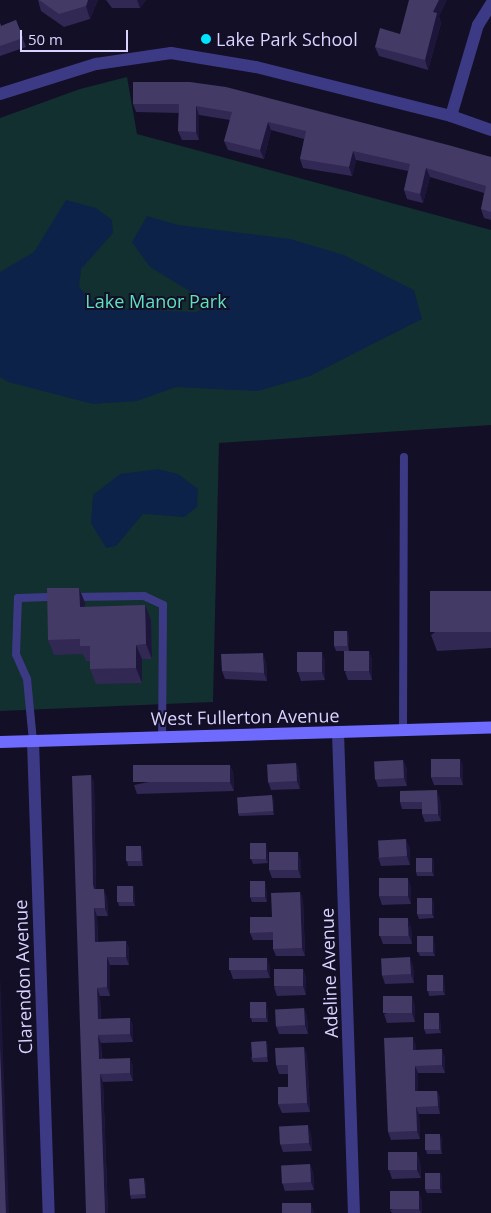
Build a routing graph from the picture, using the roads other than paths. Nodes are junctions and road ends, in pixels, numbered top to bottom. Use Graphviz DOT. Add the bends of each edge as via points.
graph roads {
  1 [pos="491,4"];
  2 [pos="0,94"];
  3 [pos="451,116"];
  4 [pos="491,130"];
  5 [pos="404,457"];
  6 [pos="491,727"];
  7 [pos="403,730"];
  8 [pos="338,732"];
  9 [pos="162,736"];
  10 [pos="33,741"];
  11 [pos="0,742"];
  12 [pos="49,1213"];
  13 [pos="354,1213"];
  1 -- 3 [label="street" via="478,25"];
  2 -- 3 [label="street" via="96,64 171,53 256,67"];
  3 -- 4 [label="street"];
  5 -- 7 [label="lane"];
  6 -- 7 [label="street, West Fullerton Avenue"];
  7 -- 8 [label="street, West Fullerton Avenue"];
  8 -- 9 [label="street, West Fullerton Avenue"];
  8 -- 13 [label="street, Adeline Avenue"];
  9 -- 10 [label="street, West Fullerton Avenue"];
  9 -- 10 [label="lane" via="163,605 144,596 18,598 16,654 27,679"];
  10 -- 11 [label="street, West Fullerton Avenue"];
  10 -- 12 [label="street, Clarendon Avenue"];
}
